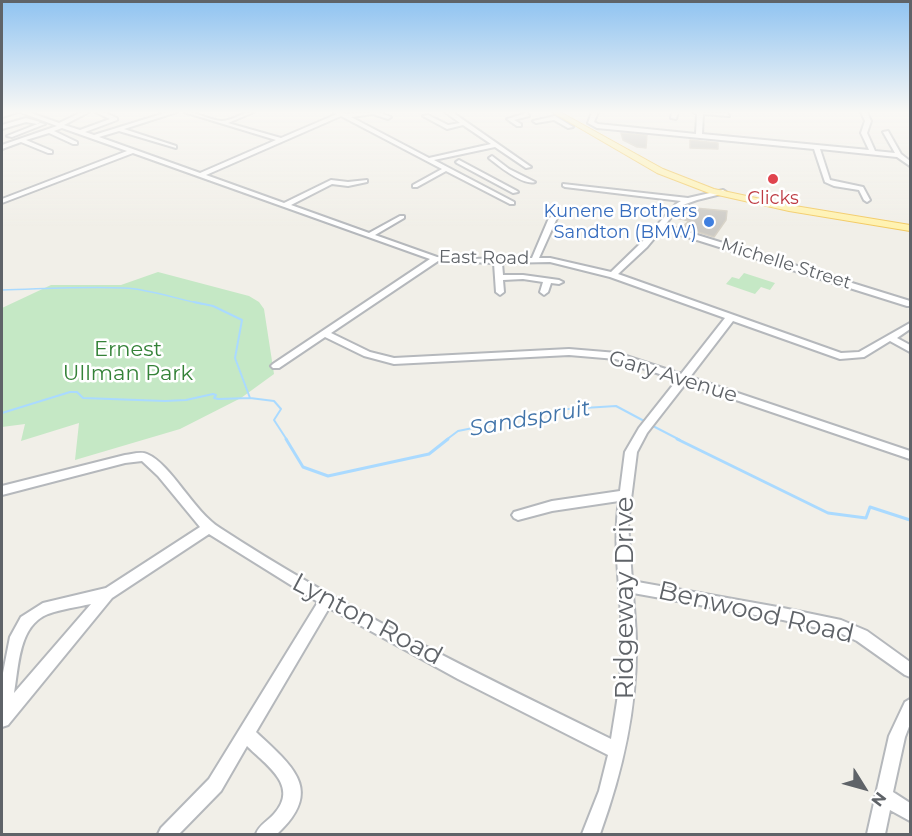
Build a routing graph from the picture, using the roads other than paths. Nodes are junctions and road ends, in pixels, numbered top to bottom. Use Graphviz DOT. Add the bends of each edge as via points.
graph roads {
  1 [pos="133,151"];
  2 [pos="255,151"];
  3 [pos="410,151"];
  4 [pos="472,151"];
  5 [pos="504,151"];
  6 [pos="627,151"];
  7 [pos="817,151"];
  8 [pos="854,151"];
  9 [pos="897,151"];
  10 [pos="873,153"];
  11 [pos="899,155"];
  12 [pos="492,158"];
  13 [pos="427,160"];
  14 [pos="459,162"];
  15 [pos="910,164"];
  16 [pos="528,168"];
  17 [pos="446,169"];
  18 [pos="507,170"];
  19 [pos="200,175"];
  20 [pos="485,177"];
  21 [pos="365,181"];
  22 [pos="471,181"];
  23 [pos="531,182"];
  24 [pos="695,184"];
  25 [pos="565,185"];
  26 [pos="415,186"];
  27 [pos="718,191"];
  28 [pos="515,192"];
  29 [pos="691,199"];
  30 [pos="867,200"];
  31 [pos="2,201"];
  32 [pos="512,203"];
  33 [pos="285,205"];
  34 [pos="402,217"];
  35 [pos="553,218"];
  36 [pos="661,226"];
  37 [pos="910,227"];
  38 [pos="370,235"];
  39 [pos="436,259"];
  40 [pos="535,259"];
  41 [pos="498,260"];
  42 [pos="613,275"];
  43 [pos="500,278"];
  44 [pos="548,280"];
  45 [pos="559,282"];
  46 [pos="500,292"];
  47 [pos="544,292"];
  48 [pos="910,304"];
  49 [pos="730,318"];
  50 [pos="910,326"];
  51 [pos="325,334"];
  52 [pos="891,338"];
  53 [pos="910,349"];
  54 [pos="276,366"];
  55 [pos="686,378"];
  56 [pos="910,455"];
  57 [pos="2,490"];
  58 [pos="625,495"];
  59 [pos="518,515"];
  60 [pos="209,528"];
  61 [pos="626,586"];
  62 [pos="108,593"];
  63 [pos="326,601"];
  64 [pos="910,670"];
  65 [pos="910,707"];
  66 [pos="2,714"];
  67 [pos="2,719"];
  68 [pos="247,735"];
  69 [pos="618,751"];
  70 [pos="884,796"];
  71 [pos="910,813"];
  72 [pos="167,834"];
  73 [pos="265,834"];
  74 [pos="591,834"];
  75 [pos="876,834"];
  1 -- 19 [label="street, East Road"];
  1 -- 31 [label="street"];
  2 -- 19 [label="street"];
  3 -- 13 [label="street"];
  4 -- 13 [label="street"];
  5 -- 16 [label="street"];
  6 -- 24 [label="main road"];
  7 -- 30 [label="street" via="827,181 862,188"];
  8 -- 10 [label="street"];
  9 -- 11 [label="street"];
  10 -- 11 [label="street"];
  11 -- 15 [label="street"];
  12 -- 18 [label="street"];
  13 -- 17 [label="street"];
  14 -- 20 [label="street"];
  17 -- 22 [label="street"];
  17 -- 26 [label="street"];
  18 -- 20 [label="street"];
  18 -- 23 [label="street"];
  19 -- 33 [label="street, East Road"];
  20 -- 22 [label="street"];
  20 -- 28 [label="street"];
  21 -- 33 [label="street" via="331,182"];
  22 -- 32 [label="street"];
  24 -- 27 [label="main road"];
  24 -- 29 [label="main road" via="702,192"];
  25 -- 29 [label="street"];
  27 -- 29 [label="street"];
  27 -- 37 [label="main road" via="844,218"];
  29 -- 36 [label="street" via="676,207"];
  33 -- 38 [label="street, East Road"];
  34 -- 38 [label="street"];
  35 -- 40 [label="street"];
  36 -- 42 [label="street"];
  36 -- 48 [label="street, Michelle Street"];
  38 -- 39 [label="street, East Road"];
  39 -- 41 [label="street, East Road"];
  39 -- 51 [label="street"];
  40 -- 41 [label="street, East Road"];
  40 -- 42 [label="street, East Road"];
  41 -- 43 [label="street"];
  42 -- 49 [label="street, East Road"];
  43 -- 44 [label="street"];
  43 -- 46 [label="street"];
  44 -- 45 [label="street"];
  44 -- 47 [label="street"];
  49 -- 52 [label="street, East Road" via="848,357 861,355"];
  49 -- 55 [label="street, Ridgeway Drive"];
  50 -- 52 [label="street, East Road"];
  51 -- 54 [label="street"];
  51 -- 55 [label="street, Gary Avenue" via="388,361 569,352 627,358"];
  52 -- 53 [label="street"];
  55 -- 56 [label="street, Gary Avenue"];
  55 -- 58 [label="street, Ridgeway Drive" via="631,452"];
  57 -- 60 [label="street, Lynton Road" via="140,456 151,463"];
  58 -- 59 [label="street"];
  58 -- 61 [label="street, Ridgeway Drive" via="622,548"];
  60 -- 62 [label="street"];
  60 -- 63 [label="street, Lynton Road"];
  61 -- 64 [label="street, Benwood Road" via="841,627 862,636"];
  61 -- 69 [label="street, Ridgeway Drive" via="629,666"];
  62 -- 66 [label="street" via="43,609 27,622 17,636"];
  62 -- 67 [label="street"];
  63 -- 68 [label="street"];
  63 -- 69 [label="street, Lynton Road"];
  65 -- 70 [label="street" via="897,736"];
  68 -- 72 [label="street" via="206,797"];
  68 -- 73 [label="street" via="294,786 288,813"];
  69 -- 74 [label="street, Ridgeway Drive"];
  70 -- 71 [label="street"];
  70 -- 75 [label="street"];
}
